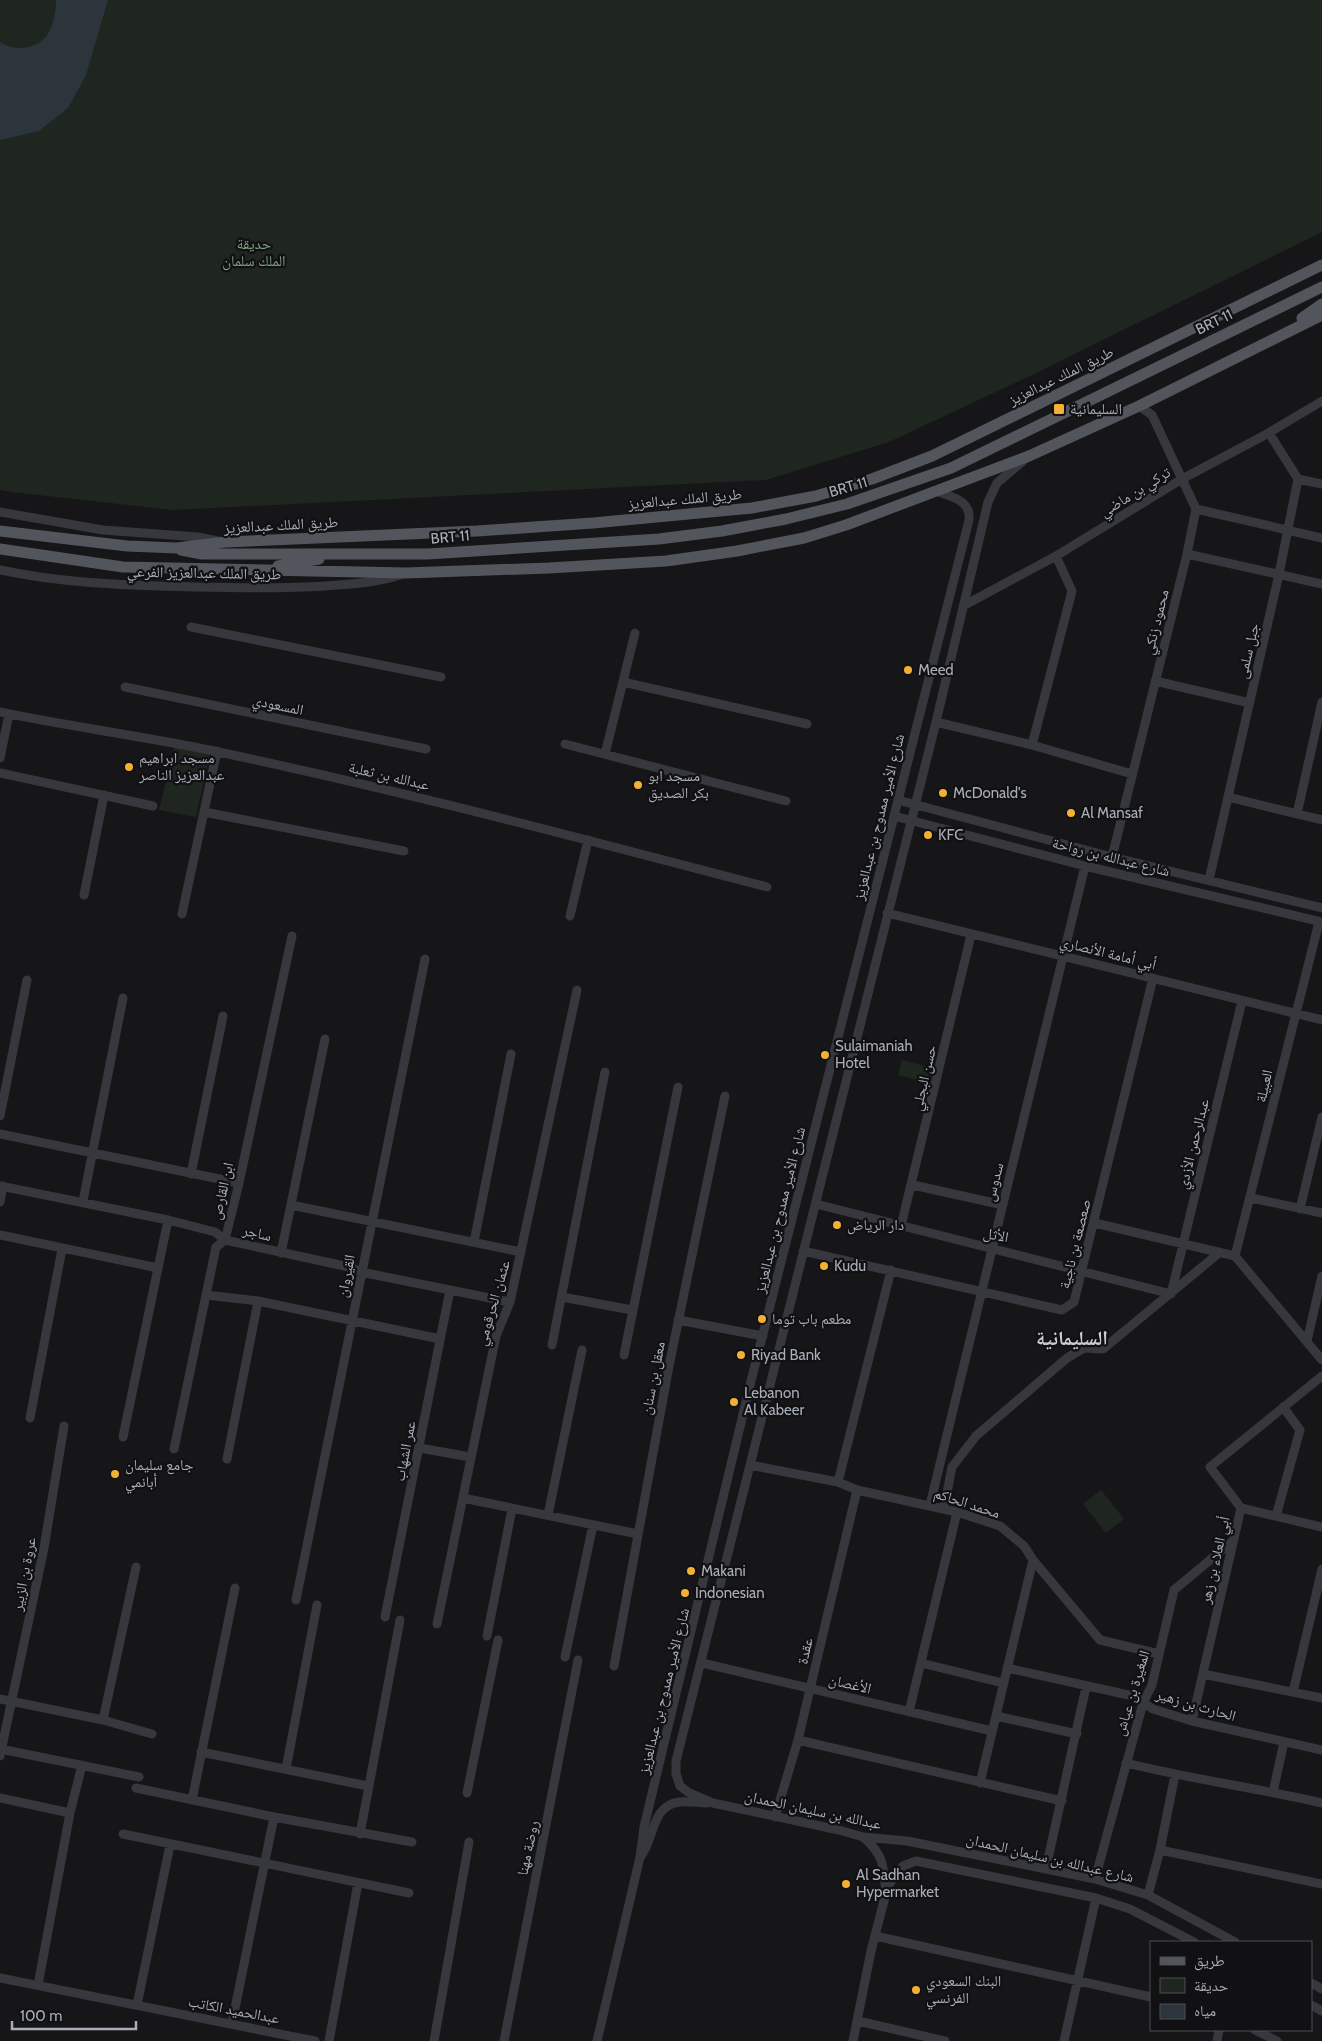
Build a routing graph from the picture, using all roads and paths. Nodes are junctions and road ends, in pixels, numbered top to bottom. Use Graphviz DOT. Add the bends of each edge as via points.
graph roads {
  1 [pos="1322,265"];
  2 [pos="1322,272"];
  3 [pos="1322,287"];
  4 [pos="1263,294"];
  5 [pos="1322,304"];
  6 [pos="1322,315"];
  7 [pos="1276,336"];
  8 [pos="1322,401"];
  9 [pos="1140,406"];
  10 [pos="1269,433"];
  11 [pos="1029,456"];
  12 [pos="1182,479"];
  13 [pos="1298,479"];
  14 [pos="1322,484"];
  15 [pos="939,492"];
  16 [pos="1196,508"];
  17 [pos="0,512"];
  18 [pos="1288,530"];
  19 [pos="0,531"];
  20 [pos="1322,538"];
  21 [pos="225,542"];
  22 [pos="177,548"];
  23 [pos="0,549"];
  24 [pos="340,554"];
  25 [pos="1187,554"];
  26 [pos="1056,556"];
  27 [pos="0,570"];
  28 [pos="247,571"];
  29 [pos="406,573"];
  30 [pos="1280,574"];
  31 [pos="1322,584"];
  32 [pos="963,606"];
  33 [pos="190,627"];
  34 [pos="635,633"];
  35 [pos="440,677"];
  36 [pos="1155,681"];
  37 [pos="623,682"];
  38 [pos="125,687"];
  39 [pos="1322,702"];
  40 [pos="1250,703"];
  41 [pos="5,714"];
  42 [pos="936,722"];
  43 [pos="807,724"];
  44 [pos="565,744"];
  45 [pos="1032,745"];
  46 [pos="426,749"];
  47 [pos="217,751"];
  48 [pos="605,754"];
  49 [pos="0,758"];
  50 [pos="0,773"];
  51 [pos="1132,774"];
  52 [pos="104,795"];
  53 [pos="1228,797"];
  54 [pos="786,800"];
  55 [pos="898,800"];
  56 [pos="915,804"];
  57 [pos="153,806"];
  58 [pos="204,812"];
  59 [pos="1297,814"];
  60 [pos="894,816"];
  61 [pos="911,820"];
  62 [pos="1322,820"];
  63 [pos="588,840"];
  64 [pos="404,851"];
  65 [pos="1112,857"];
  66 [pos="1085,866"];
  67 [pos="1209,880"];
  68 [pos="766,887"];
  69 [pos="84,895"];
  70 [pos="1322,908"];
  71 [pos="887,913"];
  72 [pos="182,914"];
  73 [pos="570,916"];
  74 [pos="1321,922"];
  75 [pos="972,935"];
  76 [pos="292,936"];
  77 [pos="1063,956"];
  78 [pos="425,959"];
  79 [pos="1153,978"];
  80 [pos="27,980"];
  81 [pos="577,990"];
  82 [pos="123,998"];
  83 [pos="1242,1001"];
  84 [pos="1295,1013"];
  85 [pos="222,1016"];
  86 [pos="1322,1020"];
  87 [pos="325,1038"];
  88 [pos="511,1054"];
  89 [pos="605,1072"];
  90 [pos="678,1087"];
  91 [pos="725,1096"];
  92 [pos="0,1116"];
  93 [pos="1322,1117"];
  94 [pos="0,1134"];
  95 [pos="93,1154"];
  96 [pos="191,1174"];
  97 [pos="239,1183"];
  98 [pos="913,1185"];
  99 [pos="2,1186"];
  100 [pos="1251,1198"];
  101 [pos="83,1201"];
  102 [pos="0,1202"];
  103 [pos="816,1204"];
  104 [pos="1003,1204"];
  105 [pos="291,1206"];
  106 [pos="1300,1209"];
  107 [pos="1322,1213"];
  108 [pos="168,1220"];
  109 [pos="371,1222"];
  110 [pos="1095,1223"];
  111 [pos="901,1226"];
  112 [pos="0,1235"];
  113 [pos="225,1240"];
  114 [pos="474,1242"];
  115 [pos="1183,1245"];
  116 [pos="62,1248"];
  117 [pos="991,1249"];
  118 [pos="804,1250"];
  119 [pos="521,1252"];
  120 [pos="281,1253"];
  121 [pos="1219,1253"];
  122 [pos="1235,1256"];
  123 [pos="158,1268"];
  124 [pos="891,1270"];
  125 [pos="1084,1270"];
  126 [pos="361,1272"];
  127 [pos="1322,1276"];
  128 [pos="450,1290"];
  129 [pos="982,1291"];
  130 [pos="1171,1294"];
  131 [pos="206,1295"];
  132 [pos="562,1297"];
  133 [pos="258,1301"];
  134 [pos="510,1302"];
  135 [pos="632,1310"];
  136 [pos="351,1320"];
  137 [pos="678,1320"];
  138 [pos="763,1336"];
  139 [pos="440,1339"];
  140 [pos="1307,1341"];
  141 [pos="552,1345"];
  142 [pos="582,1350"];
  143 [pos="624,1355"];
  144 [pos="1322,1360"];
  145 [pos="1322,1376"];
  146 [pos="1283,1407"];
  147 [pos="30,1418"];
  148 [pos="64,1426"];
  149 [pos="122,1437"];
  150 [pos="420,1448"];
  151 [pos="174,1449"];
  152 [pos="470,1457"];
  153 [pos="227,1459"];
  154 [pos="750,1465"];
  155 [pos="838,1482"];
  156 [pos="857,1490"];
  157 [pos="463,1498"];
  158 [pos="930,1505"];
  159 [pos="944,1508"];
  160 [pos="1241,1508"];
  161 [pos="512,1509"];
  162 [pos="957,1512"];
  163 [pos="548,1515"];
  164 [pos="1276,1516"];
  165 [pos="593,1525"];
  166 [pos="1322,1527"];
  167 [pos="638,1534"];
  168 [pos="1234,1540"];
  169 [pos="1033,1560"];
  170 [pos="136,1567"];
  171 [pos="1322,1569"];
  172 [pos="235,1588"];
  173 [pos="296,1600"];
  174 [pos="317,1605"];
  175 [pos="385,1616"];
  176 [pos="400,1620"];
  177 [pos="437,1624"];
  178 [pos="487,1636"];
  179 [pos="498,1640"];
  180 [pos="1159,1654"];
  181 [pos="565,1657"];
  182 [pos="578,1660"];
  183 [pos="702,1663"];
  184 [pos="921,1663"];
  185 [pos="614,1666"];
  186 [pos="1007,1668"];
  187 [pos="1203,1674"];
  188 [pos="1003,1683"];
  189 [pos="1086,1687"];
  190 [pos="810,1689"];
  191 [pos="1294,1692"];
  192 [pos="1322,1698"];
  193 [pos="0,1699"];
  194 [pos="12,1701"];
  195 [pos="1143,1704"];
  196 [pos="909,1712"];
  197 [pos="996,1716"];
  198 [pos="103,1720"];
  199 [pos="1192,1721"];
  200 [pos="992,1731"];
  201 [pos="152,1734"];
  202 [pos="1077,1734"];
  203 [pos="798,1740"];
  204 [pos="1284,1742"];
  205 [pos="1322,1750"];
  206 [pos="0,1751"];
  207 [pos="201,1752"];
  208 [pos="1126,1763"];
  209 [pos="82,1765"];
  210 [pos="286,1769"];
  211 [pos="1175,1775"];
  212 [pos="139,1777"];
  213 [pos="980,1783"];
  214 [pos="368,1786"];
  215 [pos="136,1788"];
  216 [pos="1274,1792"];
  217 [pos="467,1793"];
  218 [pos="0,1798"];
  219 [pos="192,1800"];
  220 [pos="1062,1802"];
  221 [pos="713,1803"];
  222 [pos="1322,1803"];
  223 [pos="70,1813"];
  224 [pos="274,1817"];
  225 [pos="775,1817"];
  226 [pos="123,1834"];
  227 [pos="360,1834"];
  228 [pos="863,1837"];
  229 [pos="907,1841"];
  230 [pos="412,1842"];
  231 [pos="469,1842"];
  232 [pos="170,1845"];
  233 [pos="1160,1850"];
  234 [pos="640,1857"];
  235 [pos="264,1865"];
  236 [pos="1046,1868"];
  237 [pos="1095,1879"];
  238 [pos="358,1883"];
  239 [pos="1322,1884"];
  240 [pos="408,1893"];
  241 [pos="886,1893"];
  242 [pos="1148,1895"];
  243 [pos="1096,1898"];
  244 [pos="875,1936"];
  245 [pos="1192,1941"];
  246 [pos="1233,1941"];
  247 [pos="0,1978"];
  248 [pos="1076,1981"];
  249 [pos="38,1985"];
  250 [pos="1150,1997"];
  251 [pos="138,2005"];
  252 [pos="858,2021"];
  253 [pos="232,2023"];
  254 [pos="1257,2031"];
  255 [pos="314,2041"];
  256 [pos="329,2041"];
  257 [pos="434,2041"];
  258 [pos="504,2041"];
  259 [pos="597,2041"];
  260 [pos="853,2041"];
  261 [pos="945,2041"];
  262 [pos="1064,2041"];
  263 [pos="1277,2041"];
  1 -- 4 [label="main road, طريق الملك عبدالعزيز"];
  2 -- 4 [label="main road"];
  3 -- 24 [label="main road, BRT 11" via="951,468 847,504 722,531 659,539 428,554"];
  4 -- 21 [label="main road, طريق الملك عبدالعزيز" via="932,456 816,496 752,508 593,523"];
  5 -- 7 [label="main road"];
  6 -- 7 [label="main road"];
  7 -- 9 [label="main road"];
  8 -- 10 [label="street, تركي بن ماضي"];
  9 -- 11 [label="main road"];
  9 -- 12 [label="street" via="1152,414"];
  10 -- 12 [label="street, تركي بن ماضي"];
  10 -- 13 [label="street"];
  11 -- 15 [label="main road"];
  11 -- 32 [label="street, شارع الأمير ممدوح بن عبدالعزيز" via="997,483 988,502"];
  12 -- 16 [label="street"];
  12 -- 26 [label="street, تركي بن ماضي"];
  13 -- 14 [label="street"];
  13 -- 18 [label="street, جبل سلمى"];
  15 -- 29 [label="main road" via="812,536 737,551 666,561"];
  15 -- 55 [label="street, شارع الأمير ممدوح بن عبدالعزيز" via="965,504 970,514"];
  16 -- 18 [label="street"];
  16 -- 25 [label="street, محمود زنكي"];
  17 -- 21 [label="street, طريق الملك عبدالعزيز الفرعي" via="104,530"];
  18 -- 20 [label="street"];
  18 -- 30 [label="street, جبل سلمى"];
  19 -- 22 [label="main road, طريق الملك عبدالعزيز" via="117,545"];
  21 -- 22 [label="main road, طريق الملك عبدالعزيز"];
  22 -- 24 [label="main road, BRT 11" via="202,554"];
  23 -- 28 [label="main road" via="123,567"];
  24 -- 28 [label="main road, BRT 11"];
  25 -- 30 [label="street"];
  25 -- 36 [label="street, محمود زنكي"];
  26 -- 32 [label="street, تركي بن ماضي"];
  26 -- 45 [label="street" via="1072,591"];
  27 -- 29 [label="street, طريق الملك عبدالعزيز الفرعي" via="26,576 105,583 271,590 380,582"];
  28 -- 29 [label="main road"];
  30 -- 31 [label="street"];
  30 -- 40 [label="street, جبل سلمى"];
  32 -- 42 [label="street, شارع الأمير ممدوح بن عبدالعزيز"];
  33 -- 35 [label="street"];
  34 -- 37 [label="street"];
  36 -- 40 [label="street"];
  36 -- 51 [label="street, محمود زنكي"];
  37 -- 43 [label="street"];
  37 -- 48 [label="street"];
  38 -- 46 [label="street, المسعودي"];
  39 -- 59 [label="street"];
  40 -- 53 [label="street, جبل سلمى"];
  41 -- 47 [label="street, عبدالله بن ثعلبة"];
  41 -- 49 [label="street"];
  42 -- 45 [label="street"];
  42 -- 56 [label="street, شارع الأمير ممدوح بن عبدالعزيز"];
  44 -- 48 [label="street"];
  45 -- 51 [label="street"];
  47 -- 58 [label="street"];
  47 -- 63 [label="street, عبدالله بن ثعلبة"];
  48 -- 54 [label="street"];
  50 -- 52 [label="street"];
  51 -- 65 [label="street, محمود زنكي"];
  52 -- 57 [label="street"];
  52 -- 69 [label="street"];
  53 -- 59 [label="street"];
  53 -- 67 [label="street, جبل سلمى"];
  55 -- 56 [label="street, شارع عبدالله بن رواحة"];
  55 -- 60 [label="street, شارع الأمير ممدوح بن عبدالعزيز"];
  56 -- 61 [label="street, شارع الأمير ممدوح بن عبدالعزيز"];
  56 -- 65 [label="street, شارع عبدالله بن رواحة"];
  58 -- 64 [label="street"];
  58 -- 72 [label="street"];
  59 -- 62 [label="street"];
  60 -- 61 [label="street, شارع عبدالله بن رواحة"];
  60 -- 138 [label="street, شارع الأمير ممدوح بن عبدالعزيز"];
  61 -- 66 [label="street, شارع عبدالله بن رواحة"];
  61 -- 71 [label="street, شارع الأمير ممدوح بن عبدالعزيز"];
  63 -- 68 [label="street, عبدالله بن ثعلبة"];
  63 -- 73 [label="street"];
  65 -- 67 [label="street, شارع عبدالله بن رواحة"];
  66 -- 74 [label="street, شارع عبدالله بن رواحة"];
  66 -- 77 [label="street, سدوس"];
  67 -- 70 [label="street, شارع عبدالله بن رواحة"];
  71 -- 75 [label="street, أبي أمامة الأنصاري"];
  71 -- 103 [label="street, شارع الأمير ممدوح بن عبدالعزيز"];
  74 -- 84 [label="street, العبيلة"];
  75 -- 77 [label="street, أبي أمامة الأنصاري"];
  75 -- 98 [label="street, حسن البجلي"];
  76 -- 97 [label="street, ابن القارص"];
  77 -- 79 [label="street, أبي أمامة الأنصاري"];
  77 -- 104 [label="street, سدوس"];
  78 -- 109 [label="street, القيروان"];
  79 -- 83 [label="street, أبي أمامة الأنصاري"];
  79 -- 110 [label="street, صعصعة بن ناجية"];
  80 -- 92 [label="street"];
  81 -- 119 [label="street, عثمان الحرقومي"];
  82 -- 95 [label="street"];
  83 -- 84 [label="street, أبي أمامة الأنصاري"];
  83 -- 115 [label="street, عبدالرحمن الأزدي"];
  84 -- 86 [label="street, أبي أمامة الأنصاري"];
  84 -- 100 [label="street, العبيلة"];
  85 -- 96 [label="street"];
  87 -- 105 [label="street"];
  88 -- 114 [label="street"];
  89 -- 132 [label="street"];
  90 -- 135 [label="street"];
  91 -- 137 [label="street, معقل بن سنان"];
  93 -- 106 [label="street"];
  94 -- 95 [label="street"];
  95 -- 96 [label="street"];
  95 -- 101 [label="street"];
  96 -- 97 [label="street"];
  97 -- 113 [label="street, ابن القارص"];
  98 -- 104 [label="street"];
  98 -- 111 [label="street, حسن البجلي"];
  99 -- 101 [label="street, ساجر"];
  99 -- 102 [label="street"];
  100 -- 106 [label="street"];
  100 -- 122 [label="street, العبيلة"];
  101 -- 108 [label="street, ساجر"];
  103 -- 111 [label="street, الأثل"];
  103 -- 118 [label="street, شارع الأمير ممدوح بن عبدالعزيز"];
  104 -- 117 [label="street, سدوس"];
  105 -- 109 [label="street"];
  105 -- 120 [label="street"];
  106 -- 107 [label="street"];
  108 -- 113 [label="street, ساجر" via="215,1232"];
  108 -- 123 [label="street"];
  109 -- 114 [label="street"];
  109 -- 126 [label="street, القيروان"];
  110 -- 115 [label="street"];
  110 -- 125 [label="street, صعصعة بن ناجية"];
  111 -- 117 [label="street, الأثل"];
  112 -- 116 [label="street"];
  113 -- 120 [label="street, ساجر"];
  113 -- 131 [label="street, ابن القارص" via="216,1247"];
  114 -- 119 [label="street"];
  115 -- 121 [label="street"];
  115 -- 130 [label="street, عبدالرحمن الأزدي"];
  116 -- 123 [label="street"];
  116 -- 147 [label="street"];
  117 -- 125 [label="street, الأثل"];
  117 -- 129 [label="street, سدوس"];
  118 -- 124 [label="street, صعصعة بن ناجية"];
  118 -- 154 [label="street, شارع الأمير ممدوح بن عبدالعزيز"];
  119 -- 134 [label="street, عثمان الحرقومي"];
  120 -- 126 [label="street, ساجر"];
  121 -- 122 [label="street"];
  121 -- 130 [label="street"];
  122 -- 140 [label="street"];
  123 -- 149 [label="street"];
  124 -- 129 [label="street, صعصعة بن ناجية"];
  124 -- 155 [label="street"];
  125 -- 129 [label="street, صعصعة بن ناجية" via="1074,1302 1062,1310"];
  125 -- 130 [label="street, الأثل"];
  126 -- 128 [label="street, ساجر"];
  126 -- 136 [label="street, القيروان"];
  127 -- 140 [label="street"];
  128 -- 134 [label="street, ساجر"];
  128 -- 139 [label="street, عمر الشهاب"];
  129 -- 158 [label="street, سدوس"];
  130 -- 159 [label="street" via="1103,1349 1084,1348 1067,1358 976,1436 952,1467"];
  131 -- 133 [label="street"];
  131 -- 151 [label="street, ابن القارص"];
  132 -- 135 [label="street"];
  132 -- 141 [label="street"];
  133 -- 136 [label="street"];
  133 -- 153 [label="street"];
  134 -- 152 [label="street, عثمان الحرقومي" via="496,1336"];
  135 -- 143 [label="street"];
  136 -- 139 [label="street"];
  136 -- 173 [label="street, القيروان"];
  137 -- 138 [label="street"];
  137 -- 167 [label="street, معقل بن سنان"];
  138 -- 234 [label="street, شارع الأمير ممدوح بن عبدالعزيز" via="644,1827"];
  139 -- 150 [label="street, عمر الشهاب"];
  140 -- 144 [label="street"];
  142 -- 163 [label="street"];
  145 -- 146 [label="street, أبي العلاء بن زهر"];
  146 -- 160 [label="street, أبي العلاء بن زهر" via="1210,1467"];
  146 -- 164 [label="street" via="1300,1430"];
  148 -- 194 [label="street, عروة بن الزبير" via="44,1548"];
  150 -- 152 [label="street"];
  150 -- 175 [label="street, عمر الشهاب"];
  152 -- 157 [label="street, عثمان الحرقومي"];
  154 -- 155 [label="street, محمد الحاكم"];
  154 -- 183 [label="street, شارع الأمير ممدوح بن عبدالعزيز"];
  155 -- 156 [label="street, محمد الحاكم"];
  156 -- 158 [label="street, محمد الحاكم"];
  156 -- 190 [label="street, عقدة"];
  157 -- 161 [label="street"];
  157 -- 177 [label="street, عثمان الحرقومي"];
  158 -- 159 [label="street, محمد الحاكم"];
  159 -- 162 [label="street, محمد الحاكم"];
  160 -- 164 [label="street"];
  160 -- 168 [label="street, أبي العلاء بن زهر"];
  161 -- 163 [label="street"];
  161 -- 178 [label="street"];
  162 -- 169 [label="street, محمد الحاكم" via="1000,1526 1024,1546"];
  162 -- 184 [label="street"];
  163 -- 165 [label="street"];
  164 -- 166 [label="street"];
  165 -- 167 [label="street"];
  165 -- 181 [label="street"];
  167 -- 185 [label="street, معقل بن سنان"];
  168 -- 180 [label="street, المغيرة بن عياش" via="1174,1590"];
  168 -- 187 [label="street, أبي العلاء بن زهر"];
  169 -- 180 [label="street, محمد الحاكم" via="1100,1640"];
  169 -- 186 [label="street"];
  170 -- 198 [label="street"];
  171 -- 191 [label="street"];
  172 -- 207 [label="street"];
  174 -- 210 [label="street"];
  176 -- 214 [label="street"];
  179 -- 217 [label="street"];
  180 -- 195 [label="street, المغيرة بن عياش" via="1152,1686"];
  182 -- 258 [label="street, روضة مهنا"];
  183 -- 190 [label="street, الأغصان"];
  183 -- 221 [label="street, شارع الأمير ممدوح بن عبدالعزيز" via="676,1761 676,1774 680,1786"];
  184 -- 188 [label="street"];
  184 -- 196 [label="street"];
  186 -- 188 [label="street"];
  186 -- 189 [label="street, الحارث بن زهير"];
  187 -- 191 [label="street"];
  187 -- 199 [label="street, أبي العلاء بن زهر"];
  188 -- 197 [label="street"];
  189 -- 195 [label="street, الحارث بن زهير" via="1133,1696"];
  189 -- 202 [label="street"];
  190 -- 196 [label="street, الأغصان"];
  190 -- 203 [label="street, عقدة"];
  191 -- 192 [label="street"];
  193 -- 194 [label="street"];
  194 -- 198 [label="street"];
  194 -- 206 [label="street, عروة بن الزبير"];
  195 -- 199 [label="street, الحارث بن زهير"];
  195 -- 208 [label="street, المغيرة بن عياش"];
  196 -- 200 [label="street, الأغصان"];
  197 -- 200 [label="street"];
  197 -- 202 [label="street"];
  198 -- 201 [label="street"];
  199 -- 204 [label="street, الحارث بن زهير"];
  200 -- 213 [label="street"];
  202 -- 220 [label="street"];
  203 -- 213 [label="street"];
  203 -- 225 [label="street, عقدة"];
  204 -- 205 [label="street, الحارث بن زهير"];
  204 -- 216 [label="street"];
  206 -- 209 [label="street"];
  207 -- 210 [label="street"];
  207 -- 219 [label="street"];
  208 -- 211 [label="street"];
  208 -- 237 [label="street, المغيرة بن عياش"];
  209 -- 212 [label="street"];
  209 -- 223 [label="street"];
  210 -- 214 [label="street"];
  211 -- 216 [label="street"];
  211 -- 233 [label="street"];
  213 -- 220 [label="street"];
  214 -- 227 [label="street"];
  215 -- 219 [label="street"];
  216 -- 222 [label="street"];
  218 -- 223 [label="street"];
  219 -- 224 [label="street"];
  220 -- 236 [label="street"];
  221 -- 225 [label="street, عبدالله بن سليمان الحمدان"];
  221 -- 234 [label="street" via="668,1805 657,1816 649,1846"];
  223 -- 249 [label="street"];
  224 -- 227 [label="street"];
  224 -- 235 [label="street"];
  225 -- 228 [label="street, عبدالله بن سليمان الحمدان"];
  226 -- 232 [label="street"];
  227 -- 230 [label="street"];
  228 -- 229 [label="street, عبدالله بن سليمان الحمدان"];
  228 -- 241 [label="street" via="882,1858"];
  229 -- 236 [label="street, شارع عبدالله بن سليمان الحمدان"];
  231 -- 257 [label="street"];
  232 -- 235 [label="street"];
  232 -- 251 [label="street"];
  233 -- 239 [label="street"];
  233 -- 242 [label="street"];
  234 -- 259 [label="street, شارع الأمير ممدوح بن عبدالعزيز"];
  235 -- 238 [label="street"];
  235 -- 253 [label="street"];
  236 -- 237 [label="street, شارع عبدالله بن سليمان الحمدان"];
  237 -- 242 [label="street, شارع عبدالله بن سليمان الحمدان"];
  238 -- 240 [label="street"];
  238 -- 256 [label="street"];
  241 -- 243 [label="street" via="903,1866 916,1861"];
  241 -- 244 [label="street"];
  242 -- 246 [label="street, شارع عبدالله بن سليمان الحمدان"];
  243 -- 245 [label="street" via="1130,1909"];
  243 -- 248 [label="street"];
  244 -- 248 [label="street"];
  244 -- 252 [label="street"];
  247 -- 249 [label="street, عبدالحميد الكاتب"];
  248 -- 250 [label="street"];
  248 -- 262 [label="street"];
  249 -- 251 [label="street, عبدالحميد الكاتب"];
  251 -- 253 [label="street, عبدالحميد الكاتب"];
  252 -- 260 [label="street"];
  252 -- 261 [label="street"];
  253 -- 255 [label="street, عبدالحميد الكاتب"];
  254 -- 263 [label="street"];
}
